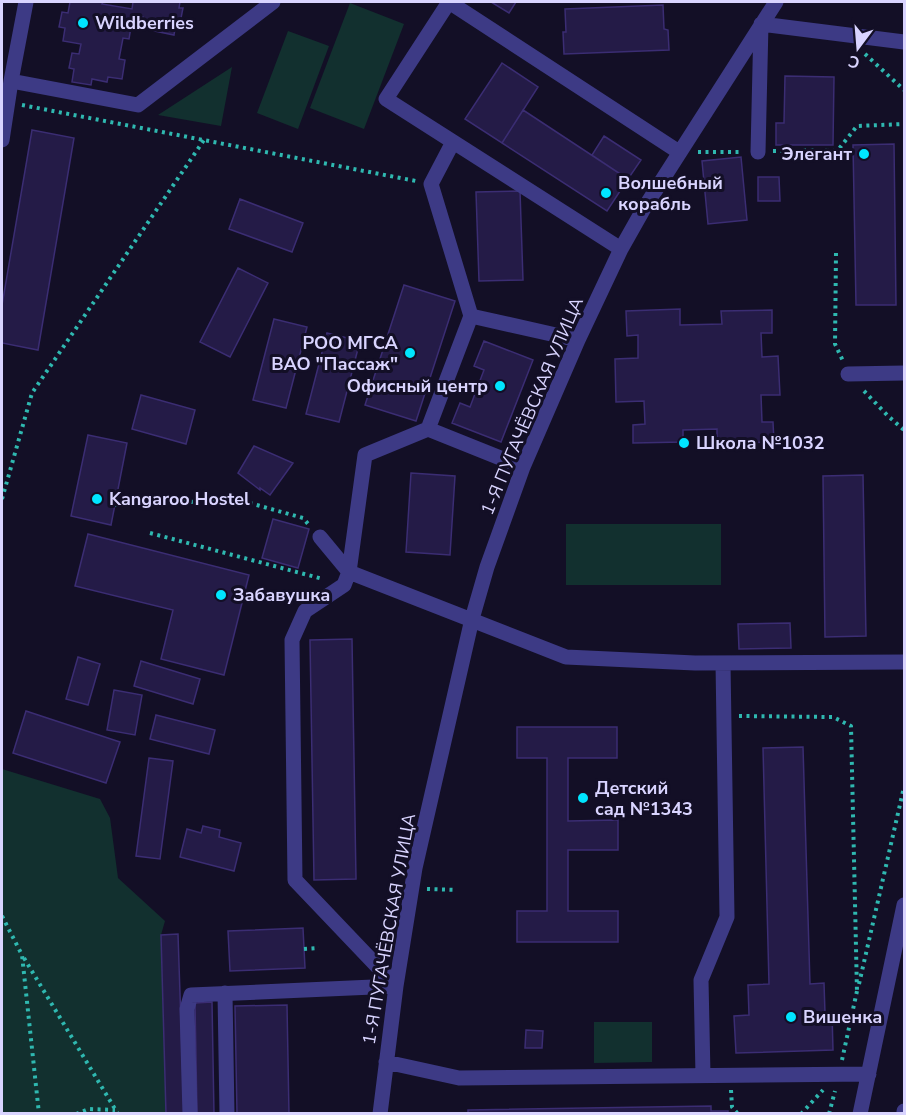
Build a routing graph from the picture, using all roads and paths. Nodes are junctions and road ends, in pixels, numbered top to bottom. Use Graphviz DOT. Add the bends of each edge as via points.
graph roads {
  1 [pos="26,2"];
  2 [pos="273,2"];
  3 [pos="448,2"];
  4 [pos="776,2"];
  5 [pos="761,24"];
  6 [pos="842,34"];
  7 [pos="904,42"];
  8 [pos="11,81"];
  9 [pos="904,90"];
  10 [pos="8,102"];
  11 [pos="904,124"];
  12 [pos="2,140"];
  13 [pos="204,140"];
  14 [pos="453,142"];
  15 [pos="679,152"];
  16 [pos="758,152"];
  17 [pos="431,184"];
  18 [pos="621,249"];
  19 [pos="836,253"];
  20 [pos="471,316"];
  21 [pos="578,340"];
  22 [pos="904,372"];
  23 [pos="848,374"];
  24 [pos="428,429"];
  25 [pos="904,430"];
  26 [pos="523,467"];
  27 [pos="2,499"];
  28 [pos="115,505"];
  29 [pos="150,534"];
  30 [pos="320,537"];
  31 [pos="349,572"];
  32 [pos="300,573"];
  33 [pos="472,619"];
  34 [pos="904,662"];
  35 [pos="723,663"];
  36 [pos="724,716"];
  37 [pos="904,787"];
  38 [pos="411,889"];
  39 [pos="457,890"];
  40 [pos="904,905"];
  41 [pos="2,916"];
  42 [pos="319,948"];
  43 [pos="304,949"];
  44 [pos="22,955"];
  45 [pos="898,971"];
  46 [pos="396,986"];
  47 [pos="857,992"];
  48 [pos="225,993"];
  49 [pos="386,1062"];
  50 [pos="838,1074"];
  51 [pos="869,1074"];
  52 [pos="702,1075"];
  53 [pos="731,1075"];
  54 [pos="117,1112"];
  55 [pos="39,1113"];
  56 [pos="76,1113"];
  57 [pos="190,1113"];
  58 [pos="227,1113"];
  59 [pos="380,1113"];
  60 [pos="738,1113"];
  61 [pos="801,1113"];
  62 [pos="830,1113"];
  63 [pos="860,1113"];
  1 -- 8 [label="street"];
  2 -- 8 [label="street" via="138,105"];
  3 -- 14 [label="street" via="386,99"];
  3 -- 15 [label="street"];
  4 -- 5 [label="street, 1-Я ПУГАЧЁВСКАЯ УЛИЦА"];
  5 -- 6 [label="street"];
  5 -- 15 [label="street, 1-Я ПУГАЧЁВСКАЯ УЛИЦА"];
  5 -- 16 [label="street"];
  6 -- 7 [label="street"];
  6 -- 9 [label="path"];
  8 -- 10 [label="street"];
  10 -- 12 [label="street"];
  10 -- 13 [label="path"];
  11 -- 16 [label="path" via="857,126 838,150"];
  13 -- 17 [label="path"];
  13 -- 27 [label="path" via="32,393"];
  14 -- 17 [label="street"];
  14 -- 18 [label="street"];
  15 -- 16 [label="path"];
  15 -- 18 [label="street, 1-Я ПУГАЧЁВСКАЯ УЛИЦА"];
  17 -- 20 [label="street"];
  18 -- 21 [label="street, 1-Я ПУГАЧЁВСКАЯ УЛИЦА"];
  19 -- 23 [label="path" via="835,344"];
  20 -- 21 [label="street"];
  20 -- 24 [label="street"];
  21 -- 26 [label="street, 1-Я ПУГАЧЁВСКАЯ УЛИЦА"];
  22 -- 23 [label="street"];
  23 -- 25 [label="path"];
  24 -- 26 [label="street"];
  24 -- 31 [label="street" via="365,455"];
  26 -- 33 [label="street, 1-Я ПУГАЧЁВСКАЯ УЛИЦА"];
  28 -- 30 [label="path" via="239,500 303,518"];
  29 -- 32 [label="path"];
  30 -- 31 [label="street"];
  31 -- 33 [label="street"];
  31 -- 46 [label="street" via="344,585 305,611 292,640 295,880"];
  33 -- 35 [label="street" via="566,657"];
  33 -- 38 [label="street, 1-Я ПУГАЧЁВСКАЯ УЛИЦА"];
  34 -- 35 [label="street"];
  35 -- 36 [label="street"];
  36 -- 47 [label="path" via="833,717 851,726"];
  36 -- 52 [label="street" via="727,917 701,980"];
  37 -- 47 [label="path"];
  38 -- 39 [label="path"];
  38 -- 46 [label="street, 1-Я ПУГАЧЁВСКАЯ УЛИЦА"];
  40 -- 45 [label="street"];
  41 -- 44 [label="path"];
  42 -- 43 [label="path"];
  44 -- 54 [label="path"];
  44 -- 55 [label="path"];
  45 -- 51 [label="street"];
  46 -- 48 [label="street"];
  46 -- 49 [label="street, 1-Я ПУГАЧЁВСКАЯ УЛИЦА"];
  47 -- 50 [label="path"];
  48 -- 57 [label="street" via="191,995 187,1009"];
  48 -- 58 [label="street"];
  49 -- 52 [label="street" via="459,1078"];
  49 -- 59 [label="street, 1-Я ПУГАЧЁВСКАЯ УЛИЦА"];
  50 -- 51 [label="street"];
  50 -- 53 [label="street"];
  50 -- 61 [label="path"];
  50 -- 62 [label="path"];
  51 -- 63 [label="street"];
  52 -- 53 [label="street"];
  53 -- 60 [label="path" via="732,1107"];
  54 -- 56 [label="path" via="89,1109"];
}
